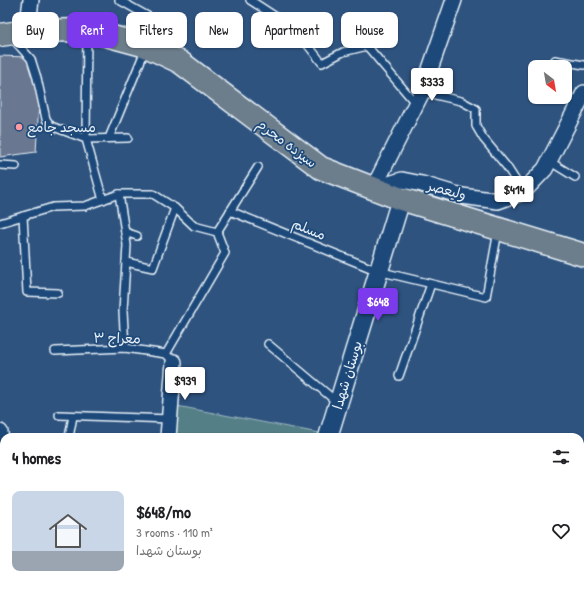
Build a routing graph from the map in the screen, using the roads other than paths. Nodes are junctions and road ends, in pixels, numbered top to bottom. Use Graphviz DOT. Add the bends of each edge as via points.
graph roads {
  1 [pos="31,0"];
  2 [pos="118,0"];
  3 [pos="250,0"];
  4 [pos="454,0"];
  5 [pos="24,12"];
  6 [pos="139,12"];
  7 [pos="23,48"];
  8 [pos="87,48"];
  9 [pos="145,48"];
  10 [pos="150,48"];
  11 [pos="572,63"];
  12 [pos="584,65"];
  13 [pos="584,93"];
  14 [pos="419,98"];
  15 [pos="109,138"];
  16 [pos="128,138"];
  17 [pos="86,139"];
  18 [pos="549,161"];
  19 [pos="0,165"];
  20 [pos="16,166"];
  21 [pos="258,167"];
  22 [pos="575,177"];
  23 [pos="373,188"];
  24 [pos="523,192"];
  25 [pos="120,194"];
  26 [pos="401,199"];
  27 [pos="103,200"];
  28 [pos="175,208"];
  29 [pos="230,211"];
  30 [pos="23,216"];
  31 [pos="0,223"];
  32 [pos="498,229"];
  33 [pos="125,232"];
  34 [pos="217,232"];
  35 [pos="137,236"];
  36 [pos="584,256"];
  37 [pos="126,262"];
  38 [pos="378,271"];
  39 [pos="431,284"];
  40 [pos="58,293"];
  41 [pos="268,344"];
  42 [pos="125,348"];
  43 [pos="55,351"];
  44 [pos="170,358"];
  45 [pos="399,376"];
  46 [pos="339,403"];
  47 [pos="59,416"];
  48 [pos="73,416"];
  49 [pos="170,419"];
  50 [pos="70,433"];
  51 [pos="168,433"];
  52 [pos="329,433"];
  1 -- 5 [label="street"];
  2 -- 6 [label="lane"];
  3 -- 14 [label="lane" via="296,30 322,63 343,52 367,46"];
  4 -- 14 [label="street"];
  7 -- 17 [label="lane" via="31,59 48,123"];
  8 -- 17 [label="lane"];
  9 -- 15 [label="lane"];
  10 -- 23 [label="main road, سیزده محرم" via="180,62 321,168"];
  11 -- 12 [label="lane"];
  13 -- 18 [label="street, ولیعصر"];
  14 -- 23 [label="street"];
  14 -- 24 [label="lane" via="461,101 476,109 476,126"];
  15 -- 16 [label="lane"];
  15 -- 17 [label="lane"];
  17 -- 27 [label="lane"];
  18 -- 22 [label="lane"];
  18 -- 24 [label="street, ولیعصر" via="545,169"];
  19 -- 20 [label="lane"];
  21 -- 29 [label="lane"];
  23 -- 24 [label="street, ولیعصر" via="402,180 462,196 498,201"];
  23 -- 26 [label="main road, سیزده محرم"];
  25 -- 27 [label="lane"];
  25 -- 28 [label="lane" via="153,194"];
  25 -- 33 [label="lane"];
  26 -- 32 [label="main road, سیزده محرم"];
  26 -- 38 [label="street, بوستان شهدا"];
  27 -- 30 [label="lane" via="85,206 53,206"];
  28 -- 34 [label="lane" via="194,226"];
  28 -- 37 [label="lane" via="152,268"];
  29 -- 34 [label="lane"];
  29 -- 38 [label="lane, مسلم"];
  30 -- 31 [label="lane"];
  30 -- 40 [label="lane" via="27,292"];
  32 -- 36 [label="main road, سیزده محرم"];
  32 -- 39 [label="lane, مسلم" via="486,297"];
  33 -- 35 [label="lane"];
  33 -- 37 [label="lane"];
  34 -- 44 [label="lane" via="225,253"];
  37 -- 42 [label="lane" via="123,311"];
  38 -- 39 [label="lane, مسلم"];
  38 -- 46 [label="street, بوستان شهدا"];
  39 -- 45 [label="lane"];
  41 -- 46 [label="lane"];
  42 -- 43 [label="lane, معراج ۳"];
  42 -- 44 [label="lane, معراج ۳"];
  44 -- 49 [label="street"];
  46 -- 52 [label="street, بوستان شهدا"];
  47 -- 48 [label="lane"];
  48 -- 49 [label="lane"];
  48 -- 50 [label="lane"];
  49 -- 51 [label="street"];
}
